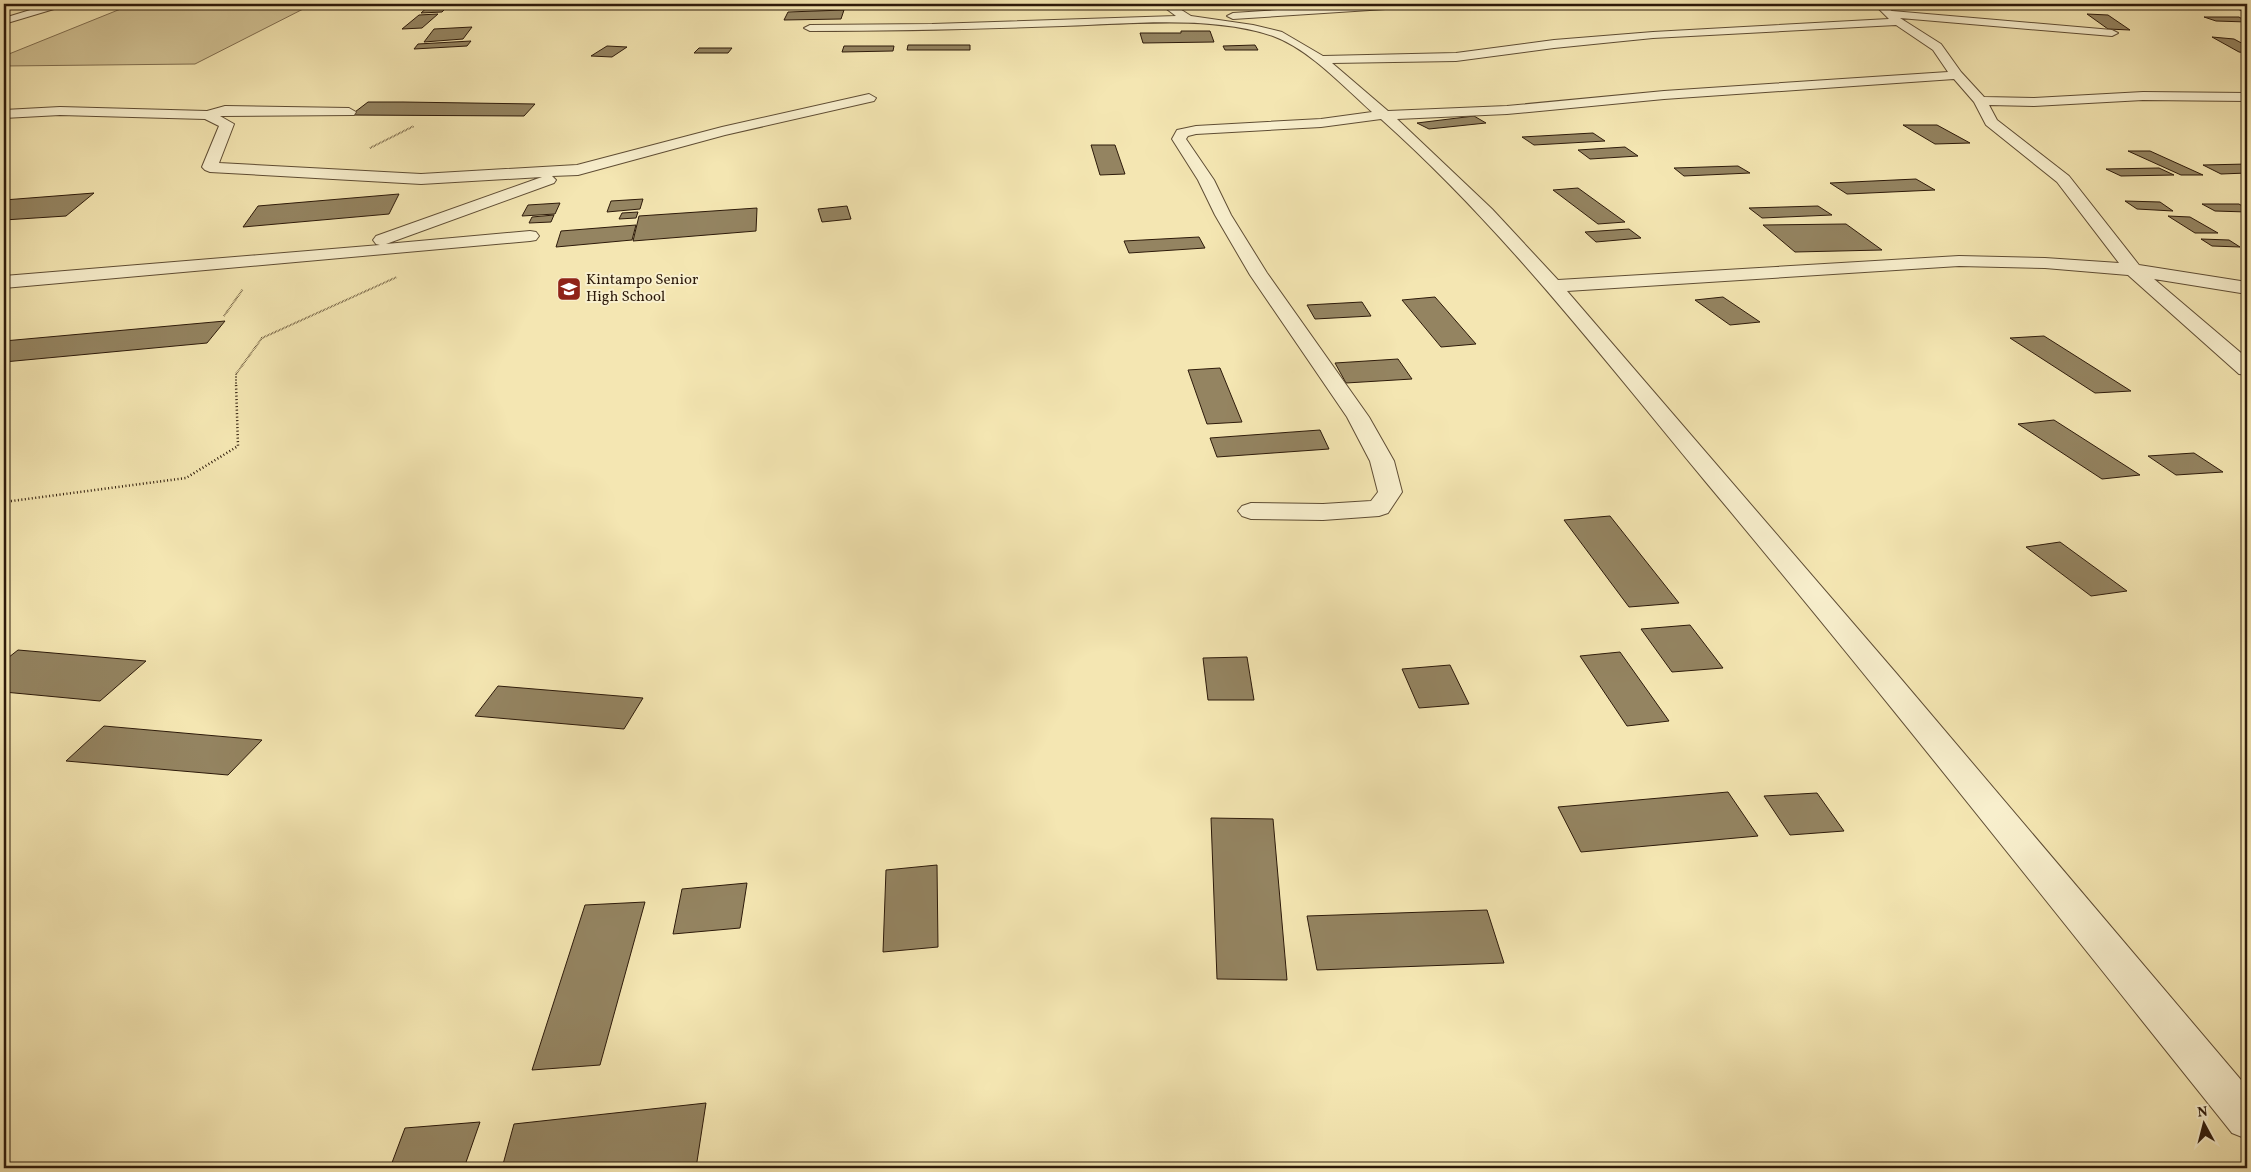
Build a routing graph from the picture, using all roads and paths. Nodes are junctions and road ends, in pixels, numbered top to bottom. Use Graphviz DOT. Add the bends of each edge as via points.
graph roads {
  1 [pos="18,4"];
  2 [pos="1165,4"];
  3 [pos="1416,4"];
  4 [pos="1884,9"];
  5 [pos="1188,19"];
  6 [pos="4,21"];
  7 [pos="1898,22"];
  8 [pos="810,28"];
  9 [pos="2112,33"];
  10 [pos="1320,60"];
  11 [pos="1957,75"];
  12 [pos="869,98"];
  13 [pos="2247,98"];
  14 [pos="1980,101"];
  15 [pos="349,112"];
  16 [pos="4,114"];
  17 [pos="207,115"];
  18 [pos="1386,115"];
  19 [pos="578,170"];
  20 [pos="530,236"];
  21 [pos="342,254"];
  22 [pos="2133,270"];
  23 [pos="4,282"];
  24 [pos="1554,286"];
  25 [pos="2247,288"];
  26 [pos="2247,369"];
  27 [pos="4,502"];
  28 [pos="1251,511"];
  29 [pos="2247,1119"];
  1 -- 6 [label="street" via="50,7"];
  2 -- 5 [label="street"];
  3 -- 5 [label="street"];
  4 -- 7 [label="street"];
  4 -- 9 [label="street"];
  5 -- 8 [label="street"];
  5 -- 10 [label="street" via="1284,36"];
  7 -- 10 [label="street" via="1653,35 1456,57"];
  7 -- 11 [label="street" via="1937,47"];
  10 -- 18 [label="street"];
  11 -- 14 [label="street"];
  11 -- 18 [label="street" via="1664,95 1507,110"];
  12 -- 19 [label="street" via="722,131"];
  13 -- 14 [label="street" via="2143,96 2034,102"];
  14 -- 22 [label="street" via="1991,122 2063,179"];
  15 -- 17 [label="street" via="224,110"];
  16 -- 17 [label="street" via="60,111"];
  17 -- 19 [label="street" via="227,124 210,167 421,179"];
  18 -- 24 [label="street" via="1503,229"];
  18 -- 28 [label="street" via="1304,124 1196,130 1182,133 1179,139 1259,275 1358,417 1382,461 1390,492 1380,508 1323,512"];
  19 -- 21 [label="street"];
  20 -- 21 [label="street"];
  21 -- 23 [label="street"];
  21 -- 27 [label="path" via="399,276 262,338 236,374 238,446 186,478"];
  22 -- 24 [label="street" via="2045,263 1960,262"];
  22 -- 25 [label="street"];
  22 -- 26 [label="street"];
  24 -- 29 [label="street" via="1797,574"];
}
